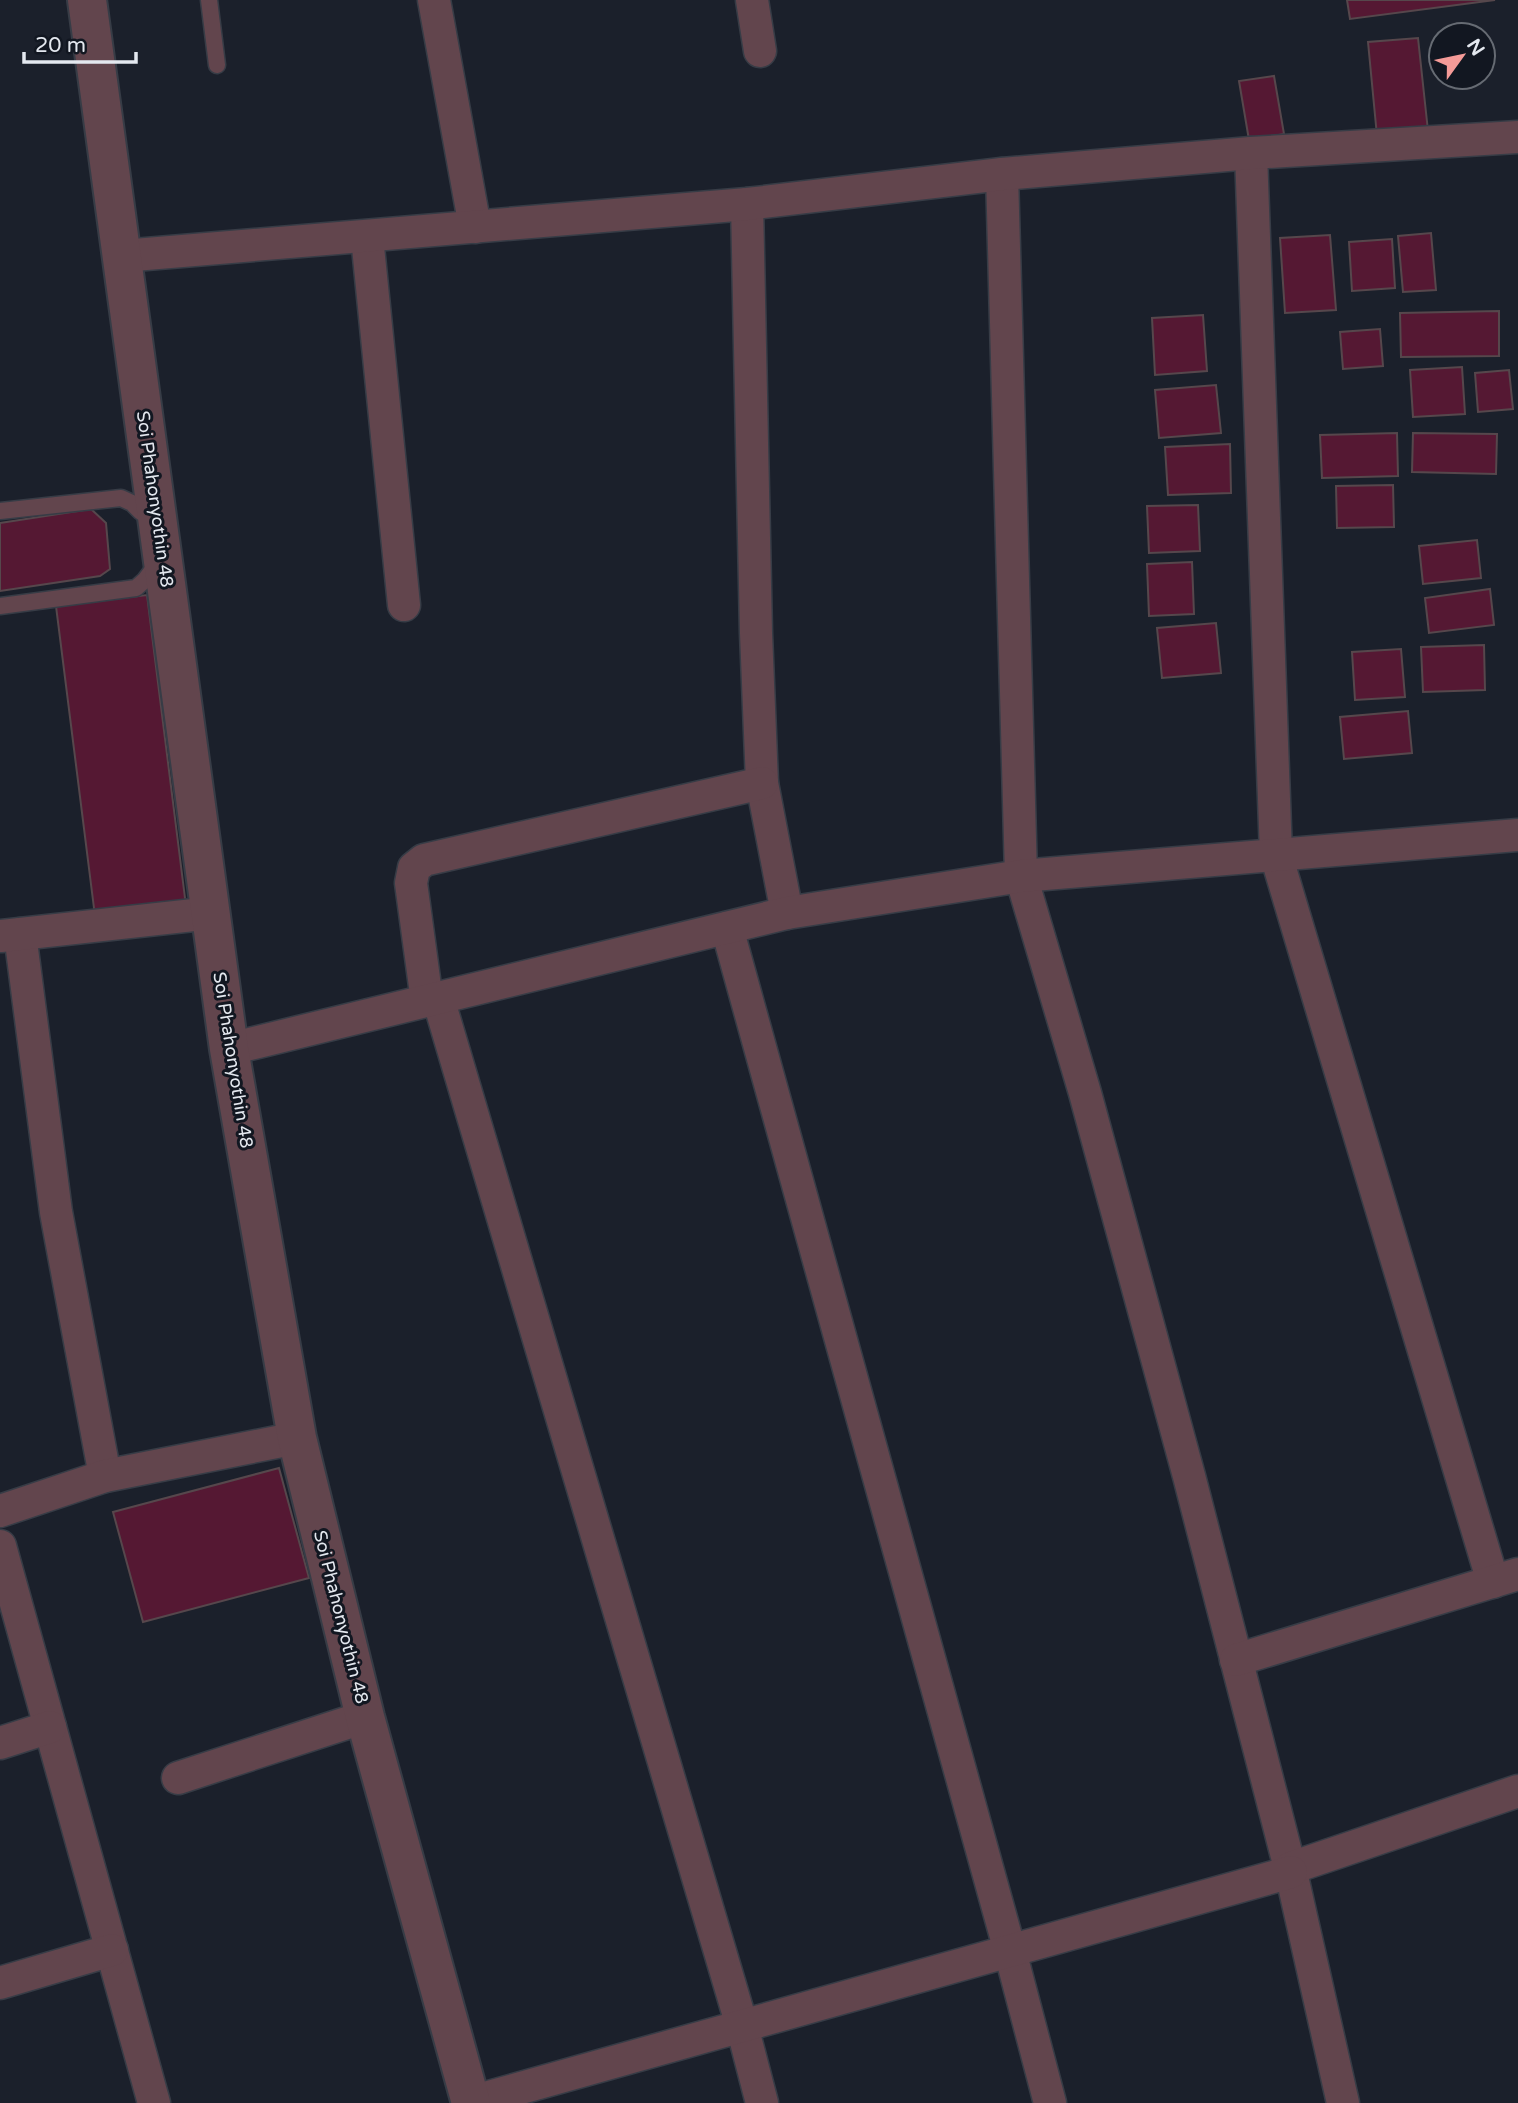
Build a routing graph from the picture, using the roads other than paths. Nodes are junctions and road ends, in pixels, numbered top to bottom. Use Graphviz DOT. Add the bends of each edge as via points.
graph roads {
  1 [pos="88,0"];
  2 [pos="209,0"];
  3 [pos="433,0"];
  4 [pos="752,0"];
  5 [pos="760,51"];
  6 [pos="217,65"];
  7 [pos="1518,136"];
  8 [pos="1518,149"];
  9 [pos="1251,153"];
  10 [pos="1002,174"];
  11 [pos="747,204"];
  12 [pos="475,227"];
  13 [pos="367,237"];
  14 [pos="122,256"];
  15 [pos="157,510"];
  16 [pos="0,511"];
  17 [pos="165,570"];
  18 [pos="404,605"];
  19 [pos="0,606"];
  20 [pos="762,783"];
  21 [pos="1518,835"];
  22 [pos="1276,855"];
  23 [pos="1021,876"];
  24 [pos="212,913"];
  25 [pos="787,913"];
  26 [pos="727,928"];
  27 [pos="10,935"];
  28 [pos="432,999"];
  29 [pos="229,1049"];
  30 [pos="297,1438"];
  31 [pos="105,1476"];
  32 [pos="0,1511"];
  33 [pos="0,1546"];
  34 [pos="1506,1578"];
  35 [pos="1236,1660"];
  36 [pos="365,1717"];
  37 [pos="50,1727"];
  38 [pos="0,1743"];
  39 [pos="178,1778"];
  40 [pos="1518,1791"];
  41 [pos="1291,1870"];
  42 [pos="112,1950"];
  43 [pos="1010,1951"];
  44 [pos="0,1983"];
  45 [pos="742,2026"];
  46 [pos="471,2102"];
  47 [pos="154,2103"];
  48 [pos="762,2103"];
  49 [pos="1050,2103"];
  50 [pos="1343,2103"];
  1 -- 14 [label="street, Soi Phahonyothin 48"];
  2 -- 6 [label="lane"];
  3 -- 12 [label="street"];
  4 -- 5 [label="street"];
  7 -- 8 [label="street"];
  7 -- 9 [label="street"];
  9 -- 10 [label="street"];
  9 -- 22 [label="street"];
  10 -- 11 [label="street"];
  10 -- 23 [label="street"];
  11 -- 12 [label="street"];
  11 -- 20 [label="street"];
  12 -- 13 [label="street"];
  13 -- 14 [label="street"];
  13 -- 18 [label="street"];
  14 -- 15 [label="street, Soi Phahonyothin 48"];
  15 -- 16 [label="lane" via="141,512 121,498"];
  15 -- 17 [label="street, Soi Phahonyothin 48"];
  17 -- 19 [label="lane" via="151,572 136,588"];
  17 -- 24 [label="street, Soi Phahonyothin 48"];
  20 -- 25 [label="street"];
  20 -- 28 [label="street" via="424,860 414,868 411,883"];
  21 -- 22 [label="street"];
  22 -- 23 [label="street"];
  22 -- 34 [label="street"];
  23 -- 25 [label="street"];
  23 -- 35 [label="street" via="1085,1093"];
  24 -- 27 [label="street"];
  24 -- 29 [label="street, Soi Phahonyothin 48"];
  25 -- 26 [label="street"];
  26 -- 28 [label="street"];
  26 -- 43 [label="street"];
  27 -- 31 [label="street"];
  28 -- 29 [label="street"];
  28 -- 45 [label="street"];
  29 -- 30 [label="street, Soi Phahonyothin 48"];
  30 -- 31 [label="street"];
  30 -- 36 [label="street, Soi Phahonyothin 48"];
  31 -- 32 [label="street"];
  33 -- 37 [label="street"];
  34 -- 35 [label="street"];
  35 -- 41 [label="street"];
  36 -- 39 [label="street"];
  36 -- 46 [label="street, Soi Phahonyothin 48"];
  37 -- 38 [label="street"];
  37 -- 42 [label="street"];
  40 -- 41 [label="street"];
  41 -- 43 [label="street"];
  41 -- 50 [label="street"];
  42 -- 44 [label="street"];
  42 -- 47 [label="street"];
  43 -- 45 [label="street"];
  43 -- 49 [label="street"];
  45 -- 46 [label="street"];
  45 -- 48 [label="street"];
}
